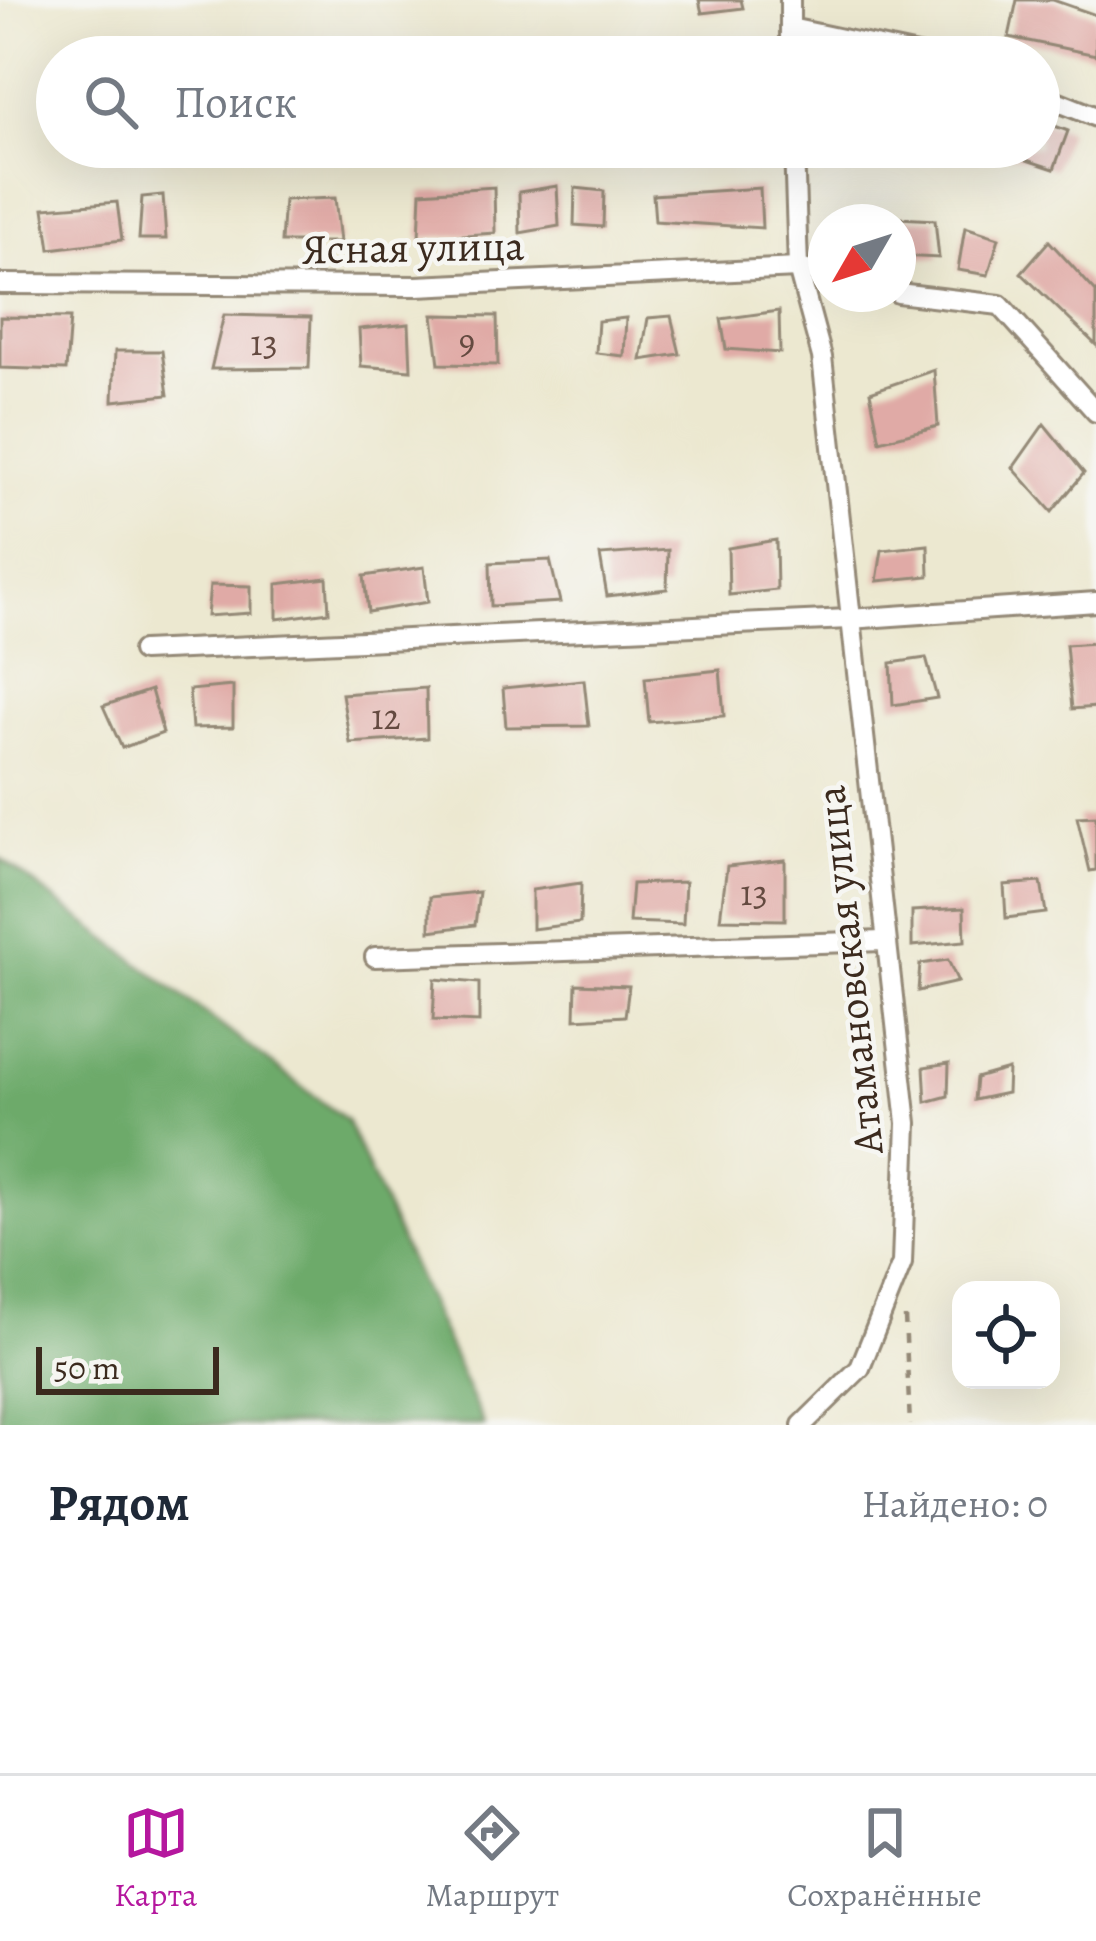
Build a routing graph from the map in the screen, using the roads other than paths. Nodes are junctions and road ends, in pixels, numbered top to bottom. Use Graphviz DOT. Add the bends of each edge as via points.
graph roads {
  1 [pos="790,0"];
  2 [pos="790,28"];
  3 [pos="790,36"];
  4 [pos="828,36"];
  5 [pos="1060,102"];
  6 [pos="1096,117"];
  7 [pos="795,168"];
  8 [pos="798,268"];
  9 [pos="808,270"];
  10 [pos="0,284"];
  11 [pos="916,295"];
  12 [pos="1096,412"];
  13 [pos="1096,602"];
  14 [pos="849,619"];
  15 [pos="142,651"];
  16 [pos="884,941"];
  17 [pos="375,957"];
  18 [pos="802,1425"];
  1 -- 2 [label="street"];
  2 -- 3 [label="street"];
  2 -- 4 [label="street"];
  5 -- 6 [label="street"];
  7 -- 8 [label="street, Атамановская улица"];
  8 -- 9 [label="street, Ясная улица"];
  8 -- 10 [label="street, Ясная улица" via="417,286"];
  8 -- 14 [label="street, Атамановская улица" via="822,357"];
  11 -- 12 [label="street" via="1000,305"];
  13 -- 14 [label="street"];
  14 -- 15 [label="street"];
  14 -- 16 [label="street, Атамановская улица"];
  16 -- 17 [label="street"];
  16 -- 18 [label="street, Атамановская улица" via="908,1123 902,1263 860,1368"];
}
